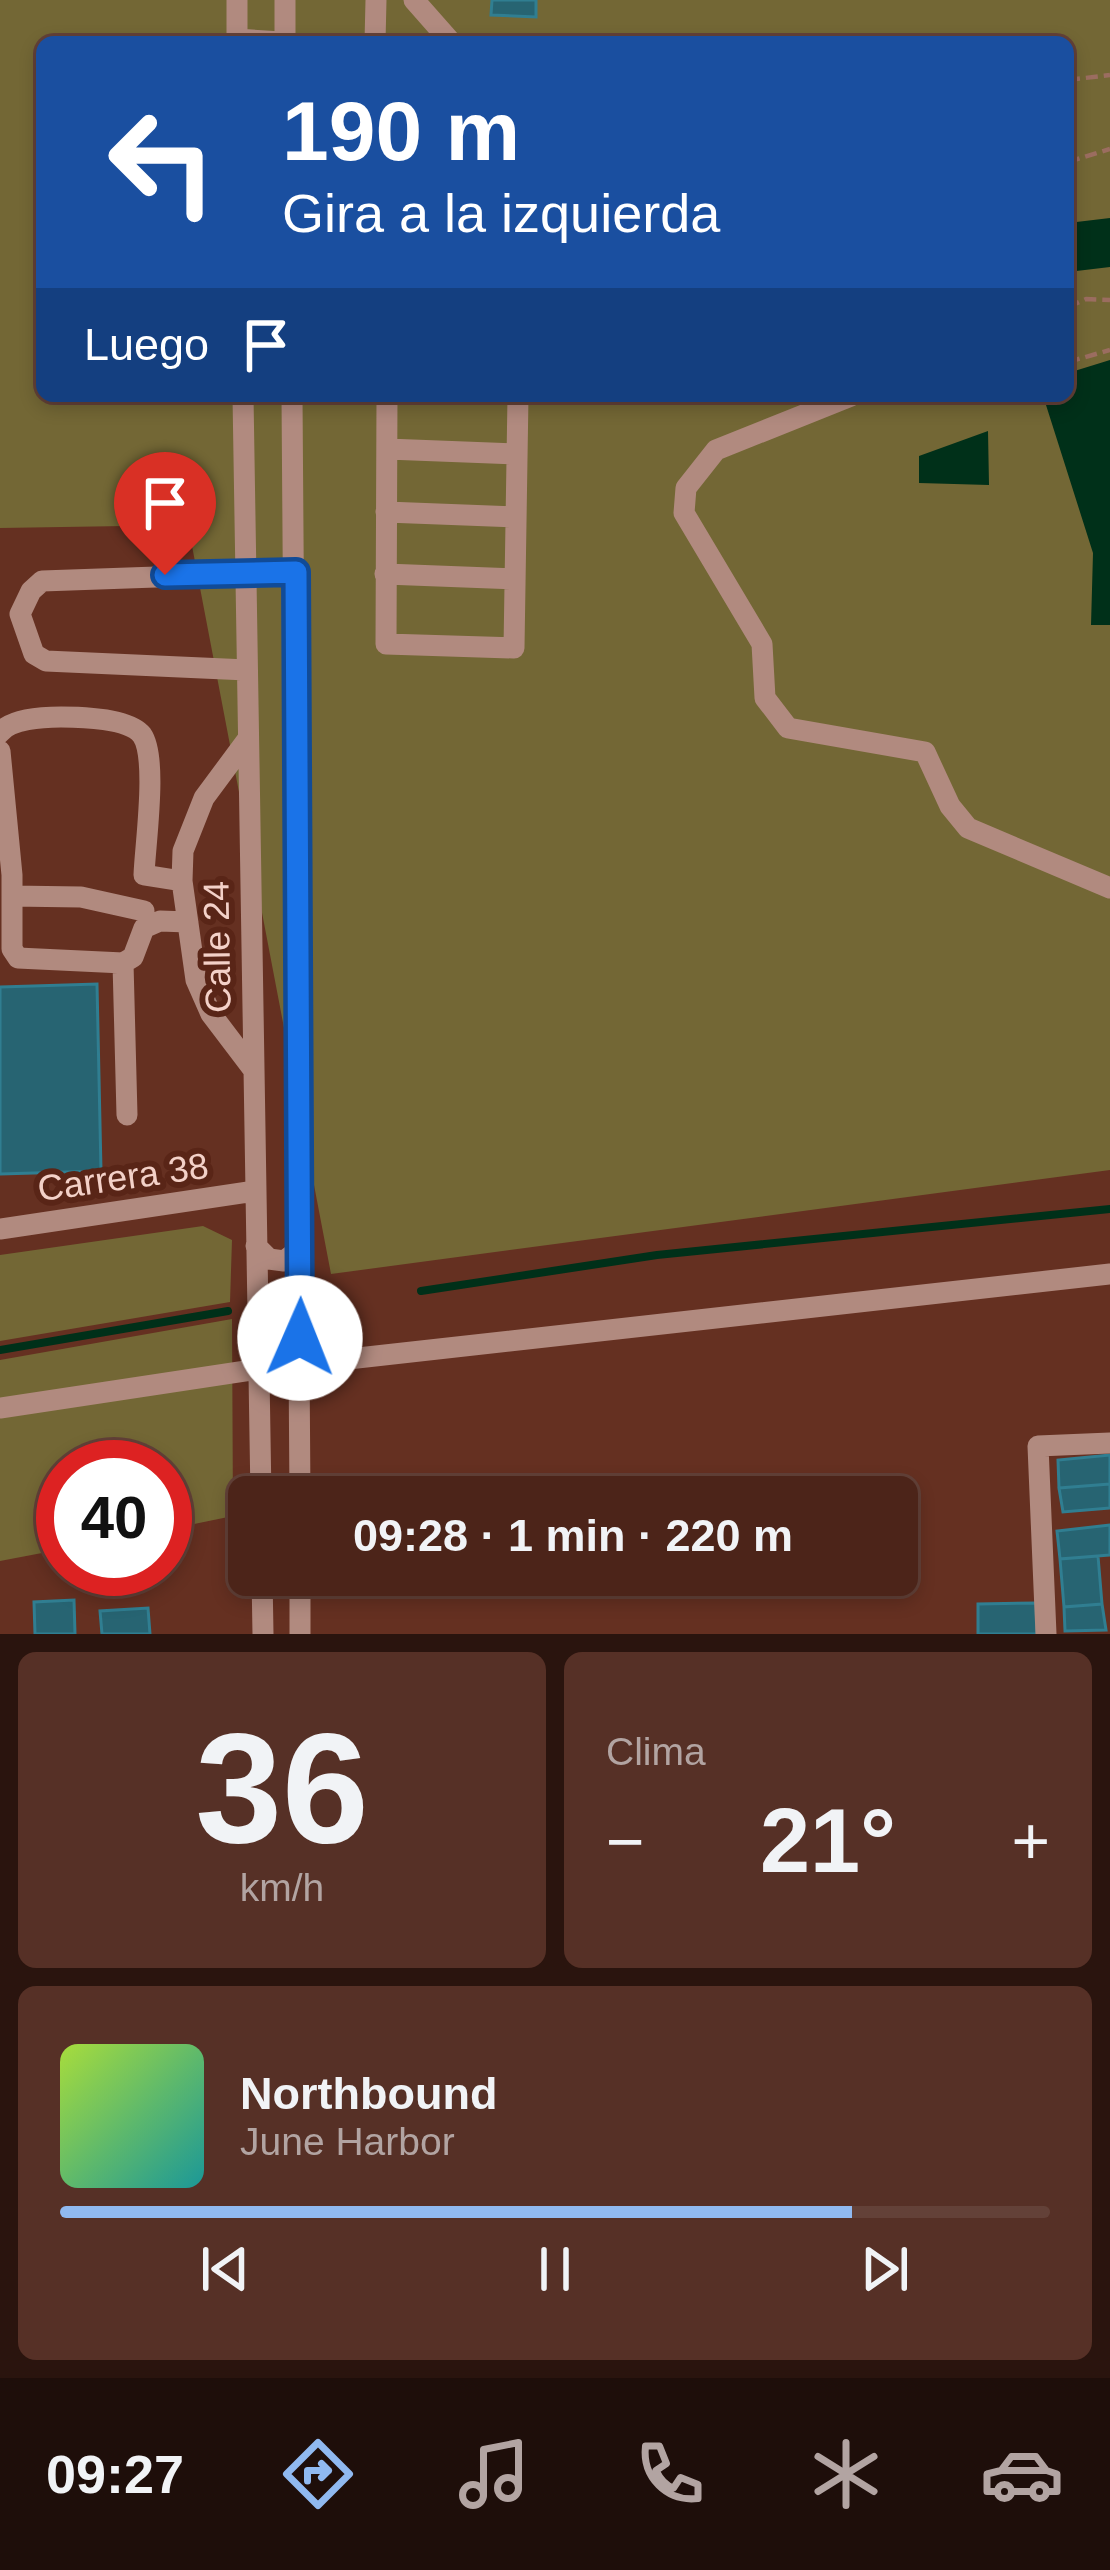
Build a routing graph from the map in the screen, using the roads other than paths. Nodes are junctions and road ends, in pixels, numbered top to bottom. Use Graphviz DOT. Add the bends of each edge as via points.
graph roads {
  1 [pos="237,0"];
  2 [pos="286,0"];
  3 [pos="376,0"];
  4 [pos="414,0"];
  5 [pos="237,36"];
  6 [pos="283,36"];
  7 [pos="375,36"];
  8 [pos="446,36"];
  9 [pos="243,402"];
  10 [pos="292,402"];
  11 [pos="387,402"];
  12 [pos="518,402"];
  13 [pos="836,402"];
  14 [pos="387,449"];
  15 [pos="515,454"];
  16 [pos="386,512"];
  17 [pos="514,517"];
  18 [pos="296,572"];
  19 [pos="245,574"];
  20 [pos="386,574"];
  21 [pos="514,579"];
  22 [pos="247,670"];
  23 [pos="0,733"];
  24 [pos="248,740"];
  25 [pos="0,752"];
  26 [pos="144,875"];
  27 [pos="182,881"];
  28 [pos="1110,888"];
  29 [pos="12,896"];
  30 [pos="144,920"];
  31 [pos="188,922"];
  32 [pos="123,963"];
  33 [pos="252,1068"];
  34 [pos="127,1115"];
  35 [pos="255,1191"];
  36 [pos="0,1229"];
  37 [pos="256,1246"];
  38 [pos="301,1248"];
  39 [pos="1110,1274"];
  40 [pos="300,1367"];
  41 [pos="259,1370"];
  42 [pos="0,1408"];
  43 [pos="1110,1443"];
  44 [pos="300,1445"];
  45 [pos="261,1456"];
  46 [pos="261,1476"];
  47 [pos="300,1476"];
  48 [pos="262,1596"];
  49 [pos="300,1596"];
  50 [pos="263,1634"];
  51 [pos="300,1634"];
  52 [pos="1046,1634"];
  1 -- 5 [label="street"];
  2 -- 6 [label="street"];
  3 -- 7 [label="street"];
  4 -- 8 [label="street"];
  9 -- 19 [label="street, Calle 24"];
  10 -- 18 [label="street"];
  11 -- 14 [label="street"];
  12 -- 15 [label="street"];
  13 -- 28 [label="street" via="716,450 686,488 684,512 762,644 765,698 788,728 925,752 968,828"];
  14 -- 15 [label="street"];
  14 -- 16 [label="street"];
  15 -- 17 [label="street"];
  16 -- 17 [label="street"];
  16 -- 20 [label="street"];
  17 -- 21 [label="street"];
  18 -- 19 [label="street"];
  18 -- 38 [label="street"];
  19 -- 22 [label="street, Calle 24"];
  19 -- 22 [label="street" via="42,580 20,614 34,654 46,661"];
  20 -- 21 [label="street"];
  20 -- 21 [label="street" via="386,644 514,648"];
  22 -- 24 [label="street, Calle 24"];
  23 -- 26 [label="street" via="8,724 62,717 129,725 143,736"];
  24 -- 27 [label="street" via="204,798 183,851"];
  24 -- 33 [label="street, Calle 24"];
  25 -- 29 [label="street"];
  26 -- 27 [label="street"];
  26 -- 30 [label="street"];
  27 -- 31 [label="street"];
  29 -- 30 [label="street" via="81,897"];
  29 -- 32 [label="street" via="18,958"];
  30 -- 31 [label="street"];
  30 -- 32 [label="street" via="133,957"];
  31 -- 33 [label="street" via="196,980"];
  32 -- 34 [label="street"];
  33 -- 35 [label="street, Calle 24"];
  35 -- 36 [label="street, Carrera 38"];
  35 -- 37 [label="street, Calle 24"];
  37 -- 38 [label="street" via="284,1261"];
  37 -- 41 [label="street, Calle 24"];
  38 -- 40 [label="street"];
  39 -- 40 [label="street"];
  40 -- 41 [label="street"];
  40 -- 44 [label="street"];
  41 -- 42 [label="street"];
  41 -- 45 [label="street, Calle 24"];
  43 -- 52 [label="street" via="1038,1446"];
  44 -- 45 [label="street" via="282,1430"];
  44 -- 47 [label="street"];
  45 -- 46 [label="street, Calle 24"];
  48 -- 50 [label="street"];
  49 -- 51 [label="street"];
}
